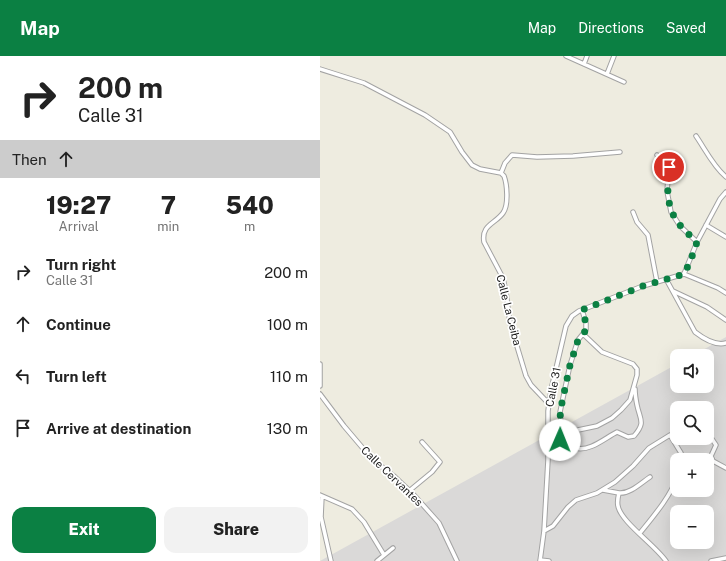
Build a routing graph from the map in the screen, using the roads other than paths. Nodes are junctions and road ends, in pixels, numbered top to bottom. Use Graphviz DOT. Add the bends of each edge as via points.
graph roads {
  1 [pos="566,56"];
  2 [pos="587,56"];
  3 [pos="614,56"];
  4 [pos="584,64"];
  5 [pos="320,70"];
  6 [pos="607,74"];
  7 [pos="624,82"];
  8 [pos="696,136"];
  9 [pos="620,152"];
  10 [pos="657,155"];
  11 [pos="501,173"];
  12 [pos="726,177"];
  13 [pos="726,192"];
  14 [pos="633,212"];
  15 [pos="706,225"];
  16 [pos="726,236"];
  17 [pos="697,242"];
  18 [pos="684,274"];
  19 [pos="666,279"];
  20 [pos="657,282"];
  21 [pos="672,291"];
  22 [pos="726,293"];
  23 [pos="582,310"];
  24 [pos="726,320"];
  25 [pos="583,334"];
  26 [pos="726,343"];
  27 [pos="320,364"];
  28 [pos="320,386"];
  29 [pos="635,386"];
  30 [pos="320,394"];
  31 [pos="549,404"];
  32 [pos="670,435"];
  33 [pos="560,440"];
  34 [pos="422,442"];
  35 [pos="714,442"];
  36 [pos="548,446"];
  37 [pos="726,468"];
  38 [pos="650,477"];
  39 [pos="603,490"];
  40 [pos="409,491"];
  41 [pos="670,491"];
  42 [pos="619,493"];
  43 [pos="321,495"];
  44 [pos="544,531"];
  45 [pos="640,533"];
  46 [pos="393,548"];
  47 [pos="384,555"];
  48 [pos="726,558"];
  49 [pos="540,560"];
  50 [pos="331,561"];
  51 [pos="377,561"];
  52 [pos="457,561"];
  53 [pos="549,561"];
  54 [pos="666,561"];
  55 [pos="711,561"];
  1 -- 4 [label="street"];
  2 -- 4 [label="street"];
  3 -- 6 [label="street"];
  4 -- 6 [label="street"];
  5 -- 11 [label="street" via="364,84 425,115 450,132 472,165"];
  6 -- 7 [label="street"];
  8 -- 12 [label="street"];
  9 -- 11 [label="street" via="566,156 512,155"];
  10 -- 17 [label="street" via="669,167 667,191 671,212 680,226"];
  11 -- 31 [label="street, Calle La Ceiba" via="506,181 506,207 486,229 484,242 503,278 510,323 526,376"];
  13 -- 15 [label="street"];
  14 -- 20 [label="street" via="637,222 648,235"];
  15 -- 16 [label="street"];
  15 -- 17 [label="street"];
  17 -- 18 [label="street"];
  18 -- 19 [label="street, Calle 31"];
  18 -- 22 [label="street"];
  19 -- 20 [label="street, Calle 31"];
  19 -- 21 [label="street"];
  20 -- 23 [label="street, Calle 31"];
  21 -- 24 [label="street" via="707,307"];
  21 -- 26 [label="street" via="702,338 719,344"];
  23 -- 25 [label="street" via="586,323"];
  23 -- 31 [label="street, Calle 31" via="572,316 566,326"];
  25 -- 29 [label="street" via="602,352 633,364 637,369"];
  25 -- 33 [label="street" via="575,347 560,412"];
  27 -- 28 [label="street"];
  29 -- 33 [label="street" via="630,400 612,418 597,426 578,430"];
  29 -- 33 [label="street" via="637,407 642,419 634,436 628,437 617,432 599,442 580,448 574,448"];
  30 -- 40 [label="street, Calle Cervantes" via="372,459"];
  31 -- 36 [label="street, Calle 31"];
  32 -- 39 [label="street" via="649,448 633,466"];
  33 -- 36 [label="street"];
  34 -- 40 [label="street" via="440,462"];
  35 -- 37 [label="street" via="716,445 711,456 713,461"];
  36 -- 44 [label="street, Calle 31"];
  38 -- 42 [label="street" via="630,490"];
  39 -- 42 [label="street"];
  39 -- 44 [label="street" via="576,500 553,526"];
  40 -- 52 [label="street, Calle Cervantes" via="438,523"];
  41 -- 45 [label="street"];
  42 -- 45 [label="street" via="618,506 623,518"];
  43 -- 47 [label="street" via="352,509 364,522"];
  43 -- 50 [label="street" via="321,517"];
  44 -- 49 [label="street, Calle 31"];
  45 -- 54 [label="street"];
  46 -- 47 [label="street"];
  47 -- 51 [label="street"];
  48 -- 55 [label="street"];
  49 -- 53 [label="street"];
}
